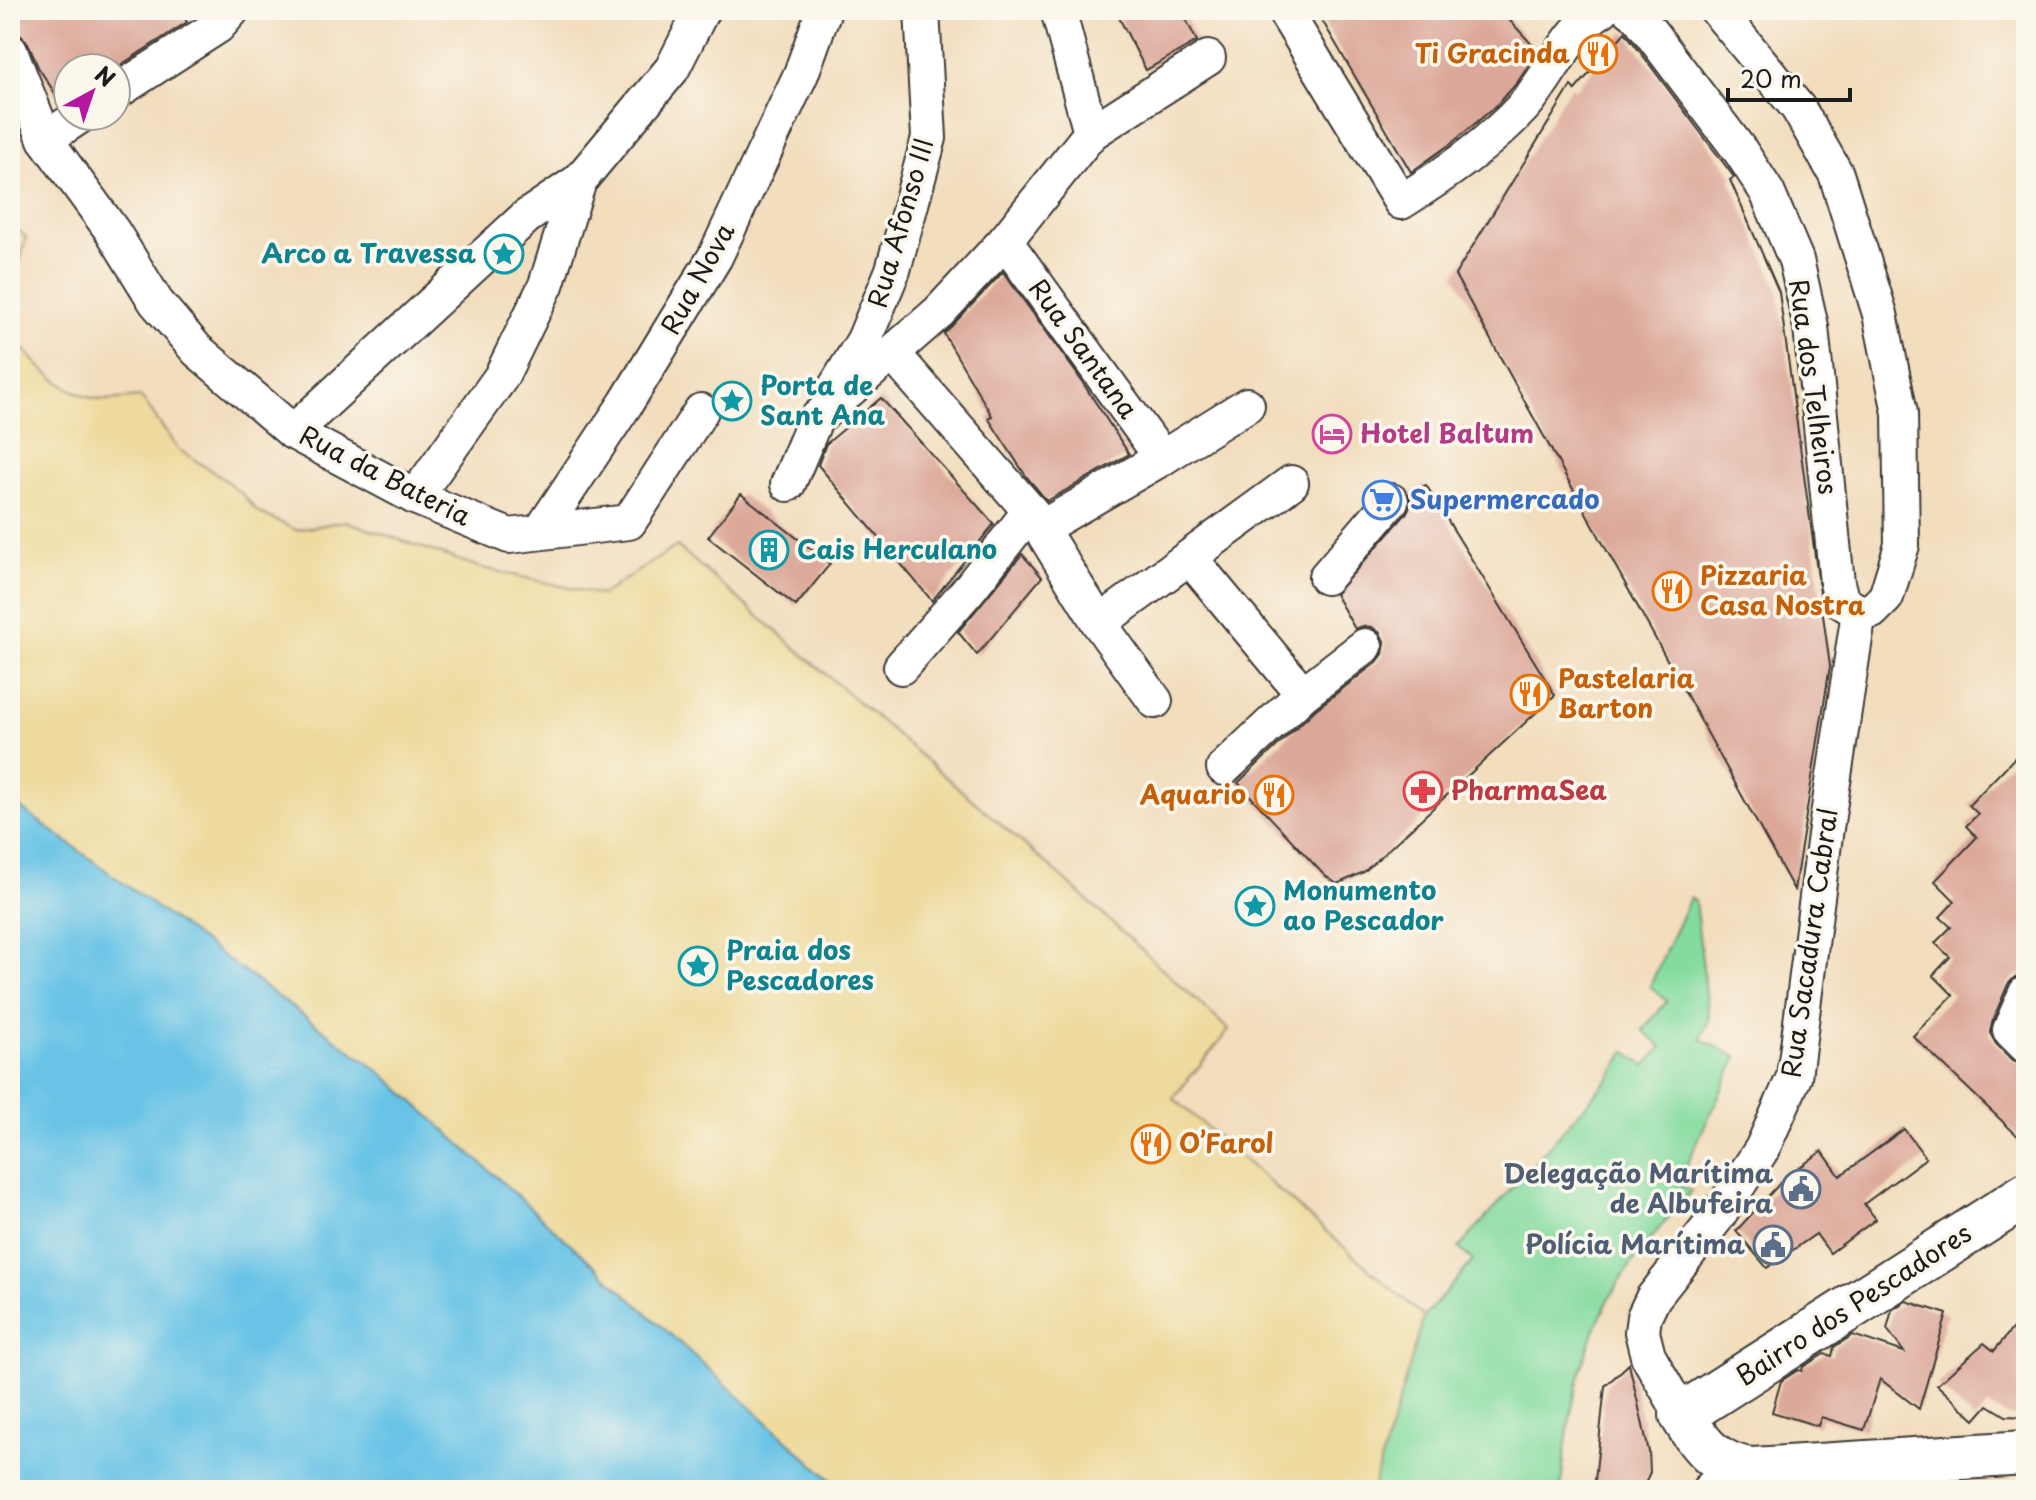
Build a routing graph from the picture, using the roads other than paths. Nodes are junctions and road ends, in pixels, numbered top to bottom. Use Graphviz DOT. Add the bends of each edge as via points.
graph roads {
  1 [pos="232,10"];
  2 [pos="702,10"];
  3 [pos="824,10"];
  4 [pos="922,10"];
  5 [pos="1058,10"];
  6 [pos="1284,10"];
  7 [pos="1602,10"];
  8 [pos="1630,10"];
  9 [pos="1717,10"];
  10 [pos="10,51"];
  11 [pos="1208,58"];
  12 [pos="132,82"];
  13 [pos="56,132"];
  14 [pos="1091,133"];
  15 [pos="45,139"];
  16 [pos="579,181"];
  17 [pos="1005,241"];
  18 [pos="893,354"];
  19 [pos="1247,405"];
  20 [pos="701,411"];
  21 [pos="815,420"];
  22 [pos="293,432"];
  23 [pos="1162,458"];
  24 [pos="1291,483"];
  25 [pos="788,484"];
  26 [pos="415,497"];
  27 [pos="1391,501"];
  28 [pos="1035,519"];
  29 [pos="541,531"];
  30 [pos="1190,558"];
  31 [pos="1326,577"];
  32 [pos="1859,612"];
  33 [pos="1099,623"];
  34 [pos="1365,646"];
  35 [pos="901,667"];
  36 [pos="1303,694"];
  37 [pos="1155,701"];
  38 [pos="1224,768"];
  39 [pos="2026,993"];
  40 [pos="2026,1046"];
  41 [pos="2026,1195"];
  42 [pos="1682,1415"];
  43 [pos="2026,1453"];
  44 [pos="1850,1476"];
  45 [pos="1721,1479"];
  1 -- 12 [label="street" via="218,26"];
  2 -- 16 [label="street" via="672,69"];
  3 -- 29 [label="street, Rua Nova" via="801,74 715,257"];
  4 -- 21 [label="street, Rua Afonso III" via="929,138 893,270 864,340"];
  5 -- 14 [label="street"];
  6 -- 7 [label="street" via="1401,202 1506,125 1582,24"];
  8 -- 32 [label="street, Rua dos Telheiros" via="1741,152 1767,192 1796,260 1811,327 1837,583 1842,602"];
  9 -- 32 [label="street" via="1798,108 1836,174 1880,314 1900,413 1902,545 1886,597 1872,611"];
  10 -- 15 [label="street, Rua da Bateria"];
  11 -- 14 [label="street"];
  13 -- 15 [label="street"];
  14 -- 17 [label="street"];
  15 -- 22 [label="street, Rua da Bateria" via="156,302 197,350"];
  16 -- 22 [label="street" via="526,217"];
  16 -- 26 [label="street" via="546,285 501,377"];
  17 -- 18 [label="street"];
  17 -- 23 [label="street, Rua Santana"];
  18 -- 21 [label="street"];
  18 -- 28 [label="street"];
  19 -- 23 [label="street"];
  20 -- 29 [label="street, Rua da Bateria" via="629,522"];
  21 -- 25 [label="street, Rua Afonso III"];
  22 -- 26 [label="street, Rua da Bateria"];
  23 -- 28 [label="street"];
  24 -- 30 [label="street"];
  26 -- 29 [label="street, Rua da Bateria" via="509,536"];
  27 -- 31 [label="street"];
  28 -- 33 [label="street"];
  28 -- 35 [label="street"];
  30 -- 33 [label="street"];
  30 -- 36 [label="street"];
  32 -- 42 [label="street, Rua Sacadura Cabral" via="1794,1077 1762,1149 1644,1317 1648,1356"];
  33 -- 37 [label="street"];
  34 -- 36 [label="street"];
  36 -- 38 [label="street"];
  39 -- 40 [label="street" via="2010,1030"];
  41 -- 42 [label="street, Bairro dos Pescadores"];
  42 -- 45 [label="street"];
  43 -- 44 [label="street"];
  44 -- 45 [label="street" via="1752,1470"];
}
